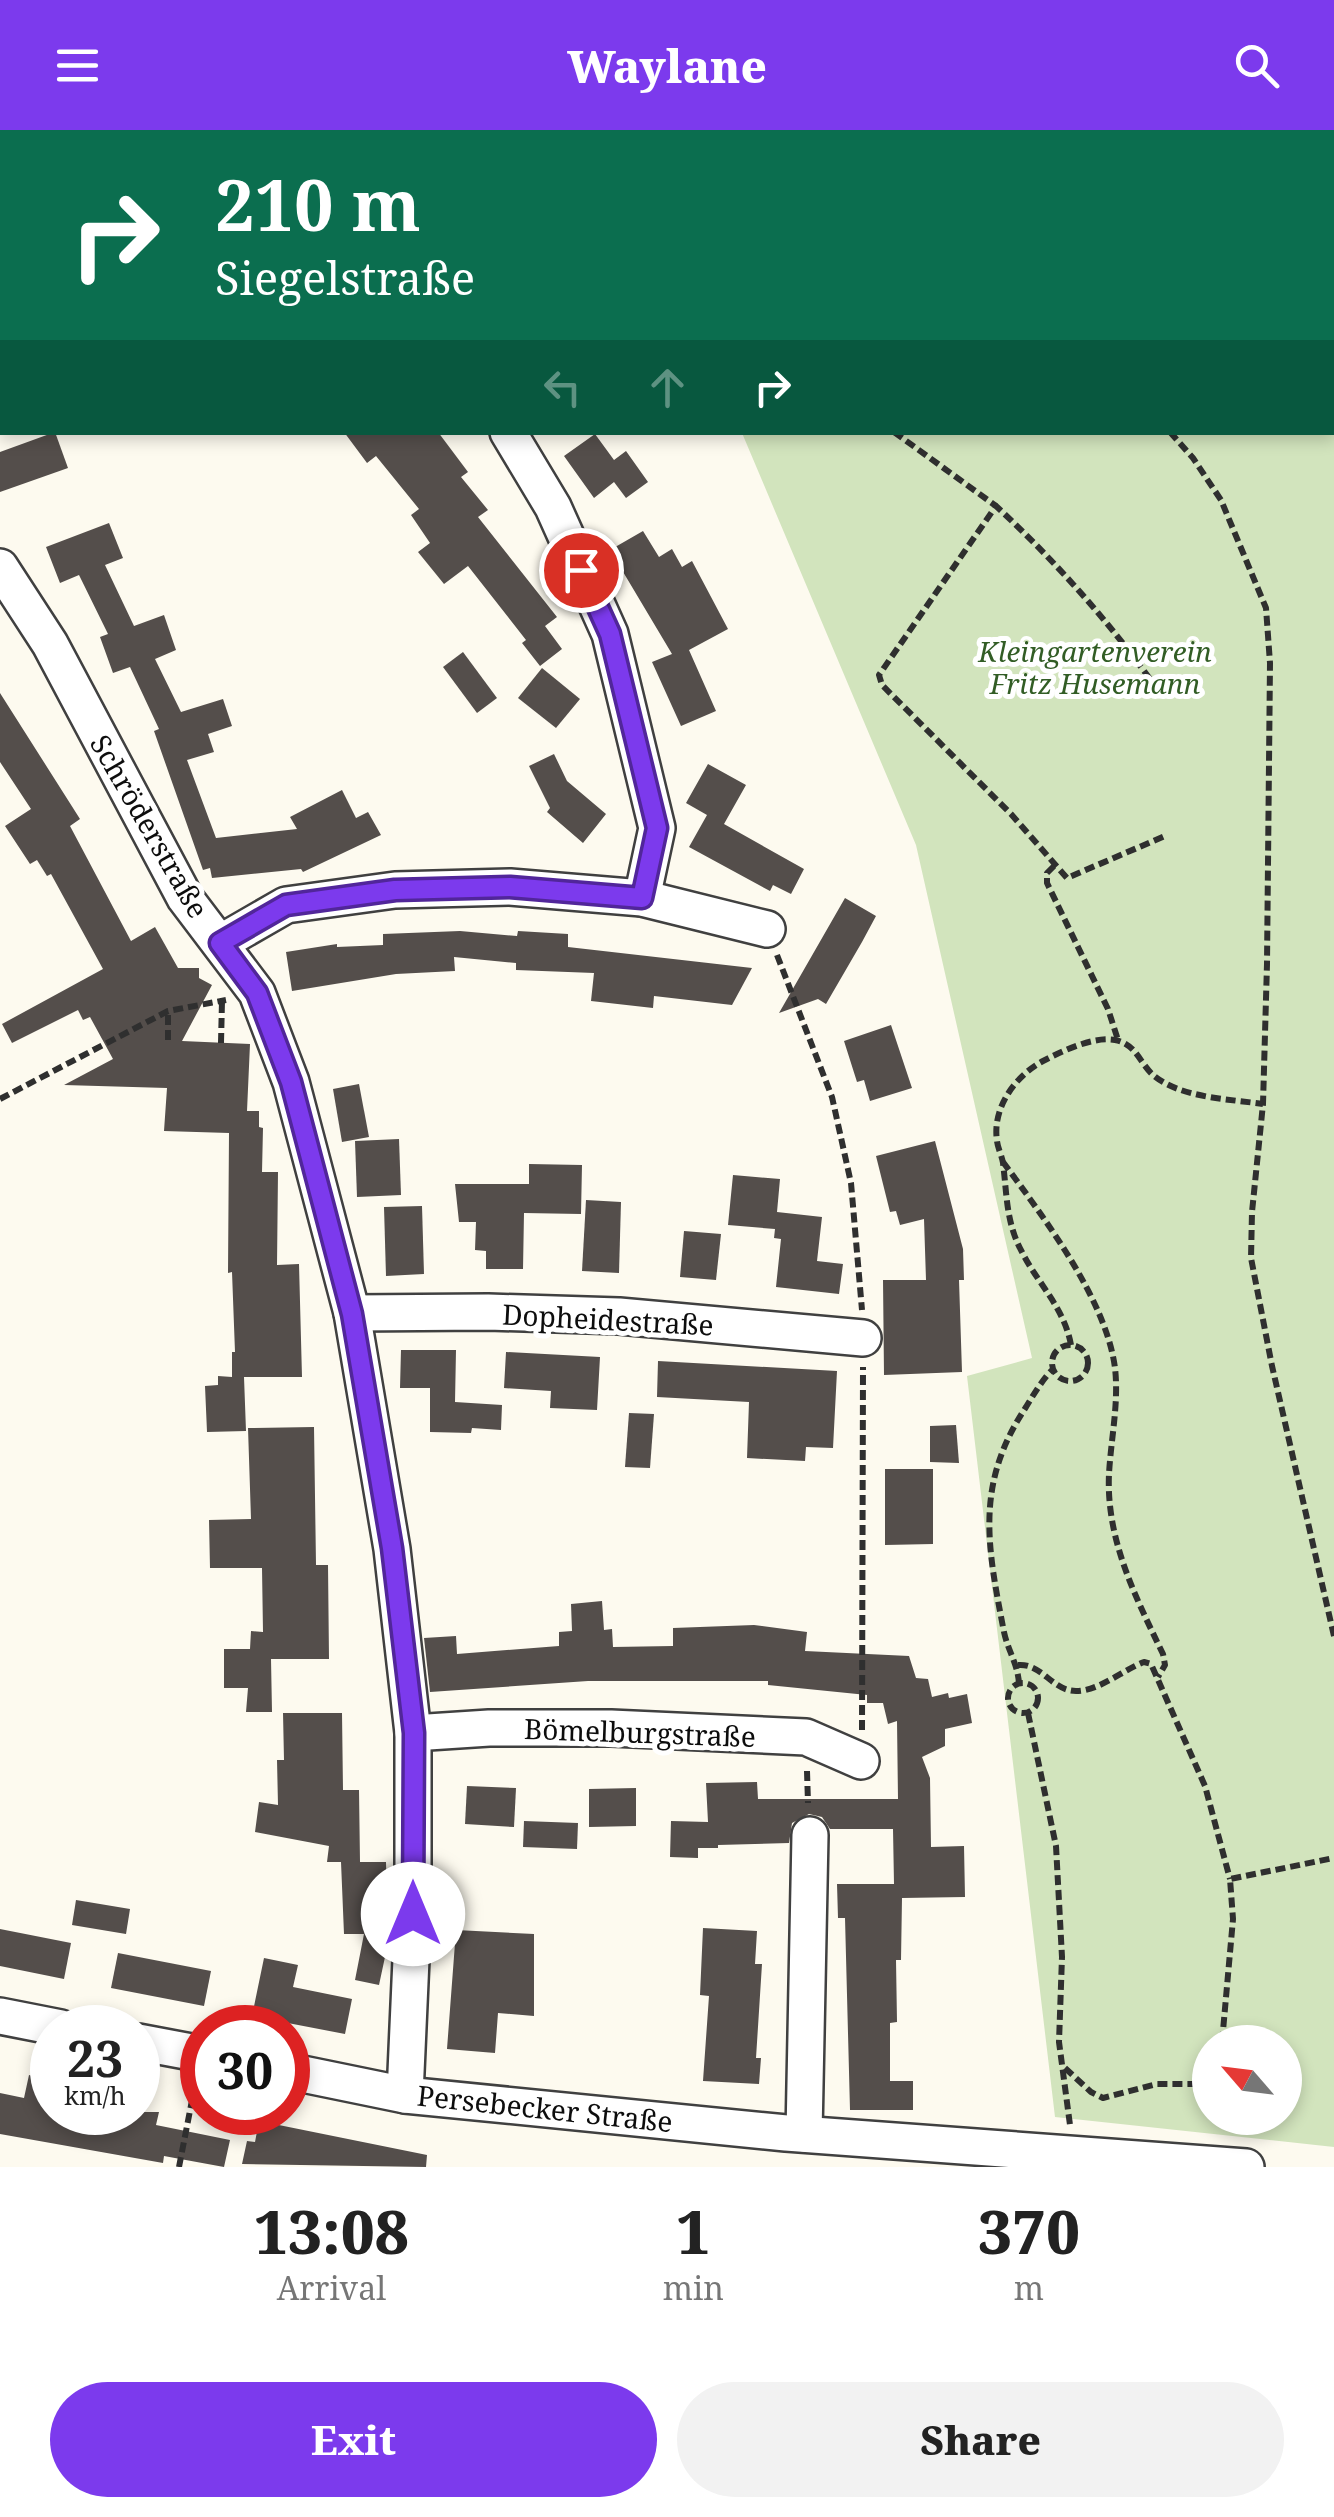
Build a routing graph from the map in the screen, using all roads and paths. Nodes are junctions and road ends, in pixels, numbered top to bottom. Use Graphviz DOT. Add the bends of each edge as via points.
graph roads {
  1 [pos="510,435"];
  2 [pos="898,435"];
  3 [pos="1173,435"];
  4 [pos="996,506"];
  5 [pos="0,567"];
  6 [pos="1150,679"];
  7 [pos="1165,836"];
  8 [pos="1054,866"];
  9 [pos="642,898"];
  10 [pos="767,929"];
  11 [pos="220,943"];
  12 [pos="257,993"];
  13 [pos="222,1000"];
  14 [pos="168,1011"];
  15 [pos="168,1040"];
  16 [pos="1118,1040"];
  17 [pos="220,1043"];
  18 [pos="0,1099"];
  19 [pos="1263,1104"];
  20 [pos="1002,1162"];
  21 [pos="352,1314"];
  22 [pos="864,1338"];
  23 [pos="1071,1345"];
  24 [pos="1053,1369"];
  25 [pos="1334,1636"];
  26 [pos="1018,1665"];
  27 [pos="1158,1677"];
  28 [pos="1018,1684"];
  29 [pos="1028,1713"];
  30 [pos="414,1733"];
  31 [pos="806,1737"];
  32 [pos="862,1761"];
  33 [pos="810,1835"];
  34 [pos="1334,1858"];
  35 [pos="1230,1879"];
  36 [pos="0,2016"];
  37 [pos="30,2022"];
  38 [pos="1224,2025"];
  39 [pos="1064,2067"];
  40 [pos="310,2076"];
  41 [pos="1192,2084"];
  42 [pos="404,2095"];
  43 [pos="804,2134"];
  44 [pos="186,2135"];
  45 [pos="1074,2156"];
  46 [pos="180,2167"];
  47 [pos="1246,2167"];
  1 -- 9 [label="street" via="553,507 610,634 657,828"];
  2 -- 4 [label="path"];
  3 -- 19 [label="path" via="1221,500 1266,608"];
  4 -- 6 [label="path" via="1098,610"];
  4 -- 8 [label="path" via="879,675"];
  5 -- 11 [label="street, Schröderstraße" via="50,644 185,898"];
  7 -- 8 [label="path" via="1066,878"];
  8 -- 16 [label="path" via="1046,883"];
  9 -- 10 [label="street"];
  9 -- 11 [label="street" via="510,887 395,890 286,905"];
  10 -- 22 [label="path" via="832,1097 851,1183"];
  11 -- 12 [label="street, Schröderstraße"];
  12 -- 13 [label="path"];
  12 -- 21 [label="street, Schröderstraße" via="291,1082"];
  13 -- 14 [label="path"];
  13 -- 17 [label="path"];
  14 -- 15 [label="path"];
  14 -- 18 [label="path"];
  16 -- 19 [label="path" via="1154,1076 1184,1090"];
  16 -- 20 [label="path" via="1055,1055 1022,1076 998,1117"];
  19 -- 25 [label="path" via="1251,1258"];
  20 -- 23 [label="path" via="1010,1228 1063,1315"];
  20 -- 27 [label="path" via="1084,1282 1108,1338 1116,1397 1110,1512 1125,1572 1163,1654"];
  21 -- 22 [label="street, Dopheidestraße" via="620,1316"];
  21 -- 30 [label="street, Schröderstraße" via="392,1548"];
  22 -- 32 [label="path"];
  23 -- 24 [label="path" via="1055,1352"];
  23 -- 24 [label="path" via="1088,1359 1082,1376 1066,1380"];
  24 -- 26 [label="path" via="1002,1448 988,1505 1005,1639"];
  26 -- 27 [label="path" via="1070,1691 1144,1662"];
  26 -- 28 [label="path"];
  27 -- 35 [label="path" via="1204,1786"];
  28 -- 29 [label="path" via="1036,1691 1038,1702"];
  28 -- 29 [label="path" via="1008,1703"];
  29 -- 39 [label="path" via="1056,1846"];
  30 -- 31 [label="street, Bömelburgstraße" via="611,1728"];
  30 -- 42 [label="street, Schröderstraße"];
  31 -- 32 [label="street, Bömelburgstraße"];
  31 -- 33 [label="path"];
  33 -- 43 [label="street"];
  34 -- 35 [label="path"];
  35 -- 38 [label="path"];
  36 -- 37 [label="street"];
  39 -- 41 [label="path" via="1104,2098 1158,2084"];
  39 -- 45 [label="path"];
  40 -- 42 [label="street, Persebecker Straße"];
  42 -- 43 [label="street, Persebecker Straße"];
  43 -- 45 [label="street, Persebecker Straße"];
  44 -- 46 [label="path"];
  45 -- 47 [label="street, Persebecker Straße"];
}
